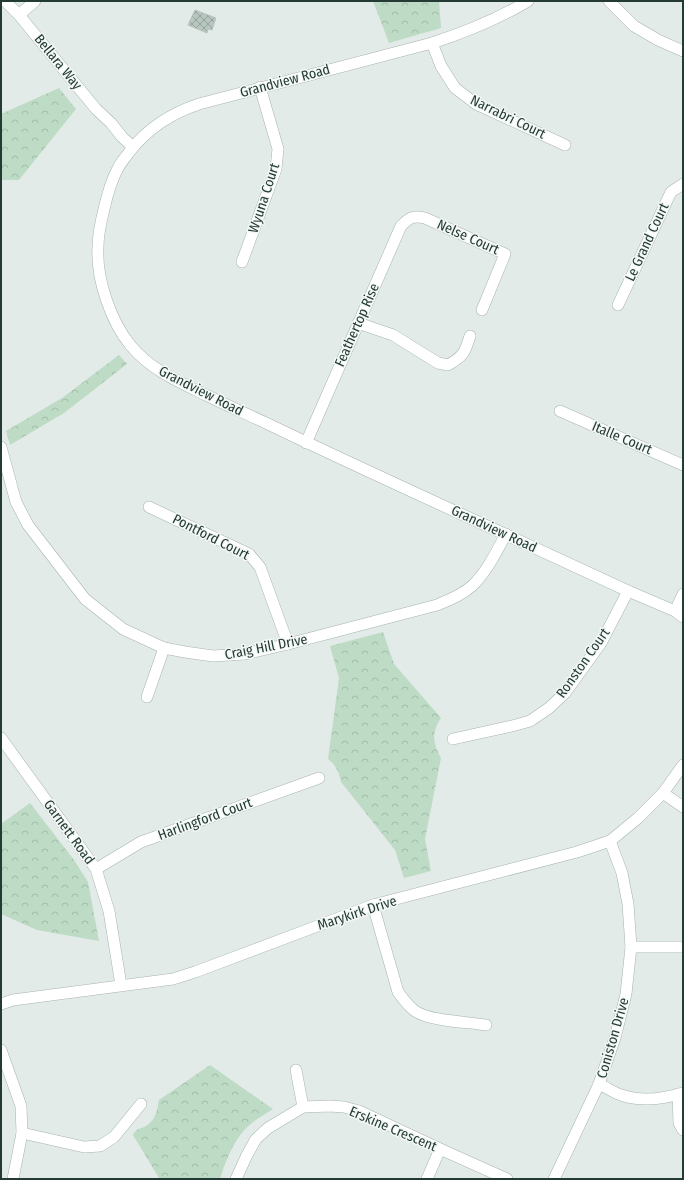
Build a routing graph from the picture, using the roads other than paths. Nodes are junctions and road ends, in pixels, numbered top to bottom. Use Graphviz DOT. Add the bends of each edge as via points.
graph roads {
  1 [pos="5,1"];
  2 [pos="35,1"];
  3 [pos="528,1"];
  4 [pos="609,1"];
  5 [pos="19,15"];
  6 [pos="432,43"];
  7 [pos="683,52"];
  8 [pos="260,87"];
  9 [pos="136,144"];
  10 [pos="566,145"];
  11 [pos="683,184"];
  12 [pos="418,216"];
  13 [pos="242,262"];
  14 [pos="618,305"];
  15 [pos="482,310"];
  16 [pos="358,323"];
  17 [pos="470,336"];
  18 [pos="560,411"];
  19 [pos="306,443"];
  20 [pos="2,452"];
  21 [pos="683,464"];
  22 [pos="149,507"];
  23 [pos="506,534"];
  24 [pos="628,591"];
  25 [pos="683,594"];
  26 [pos="679,614"];
  27 [pos="288,644"];
  28 [pos="164,648"];
  29 [pos="147,696"];
  30 [pos="1,738"];
  31 [pos="453,739"];
  32 [pos="683,766"];
  33 [pos="319,778"];
  34 [pos="663,794"];
  35 [pos="683,807"];
  36 [pos="610,841"];
  37 [pos="96,869"];
  38 [pos="373,905"];
  39 [pos="631,947"];
  40 [pos="683,947"];
  41 [pos="121,986"];
  42 [pos="1,1004"];
  43 [pos="486,1025"];
  44 [pos="1,1050"];
  45 [pos="296,1070"];
  46 [pos="599,1084"];
  47 [pos="681,1094"];
  48 [pos="141,1104"];
  49 [pos="303,1107"];
  50 [pos="683,1130"];
  51 [pos="22,1133"];
  52 [pos="440,1149"];
  53 [pos="13,1179"];
  54 [pos="236,1179"];
  55 [pos="427,1179"];
  56 [pos="507,1179"];
  57 [pos="554,1179"];
  1 -- 5 [label="street, Bellara Way"];
  2 -- 5 [label="street"];
  3 -- 6 [label="street, Grandview Road" via="471,30"];
  4 -- 7 [label="street" via="634,26"];
  5 -- 9 [label="street, Bellara Way" via="96,109 122,136"];
  6 -- 8 [label="street, Grandview Road"];
  6 -- 10 [label="street, Narrabri Court" via="441,66 455,88 476,104"];
  8 -- 9 [label="street, Grandview Road" via="186,108 156,126"];
  8 -- 13 [label="street, Wyuna Court" via="278,149 276,169"];
  9 -- 19 [label="street, Grandview Road" via="118,168 100,226 99,268 103,289 118,326 131,346 148,364 171,378"];
  11 -- 14 [label="street, Le Grand Court" via="670,192"];
  12 -- 15 [label="street, Nelse Court" via="506,254"];
  12 -- 16 [label="street, Feathertop Rise" via="401,226"];
  16 -- 17 [label="street" via="393,335 438,363 448,365 464,353"];
  16 -- 19 [label="street, Feathertop Rise"];
  18 -- 21 [label="street, Italle Court"];
  19 -- 23 [label="street, Grandview Road"];
  20 -- 28 [label="street, Craig Hill Drive" via="16,502 28,525 85,599 123,629"];
  22 -- 27 [label="street, Pontford Court" via="249,554 260,567"];
  23 -- 24 [label="street, Grandview Road"];
  23 -- 27 [label="street, Craig Hill Drive" via="483,573 472,586 456,598"];
  24 -- 26 [label="street, Grandview Road"];
  24 -- 31 [label="street, Ronston Court" via="601,643 565,693 549,708 530,721"];
  25 -- 26 [label="street"];
  27 -- 28 [label="street, Craig Hill Drive" via="245,654 212,656"];
  28 -- 29 [label="street"];
  30 -- 37 [label="street, Garnett Road"];
  32 -- 34 [label="street, Marykirk Drive"];
  33 -- 37 [label="street, Harlingford Court" via="141,842"];
  34 -- 35 [label="street"];
  34 -- 36 [label="street, Marykirk Drive"];
  36 -- 38 [label="street, Marykirk Drive" via="577,852"];
  36 -- 39 [label="street, Coniston Drive" via="622,873 628,904"];
  37 -- 41 [label="street, Garnett Road" via="109,911"];
  38 -- 41 [label="street, Marykirk Drive" via="195,972 173,979"];
  38 -- 43 [label="street" via="398,992 406,1003 415,1011 430,1017"];
  39 -- 40 [label="street"];
  39 -- 46 [label="street, Coniston Drive" via="626,994 615,1038"];
  41 -- 42 [label="street, Marykirk Drive" via="13,1000"];
  44 -- 51 [label="street" via="21,1106"];
  45 -- 49 [label="street"];
  46 -- 47 [label="street" via="621,1095 642,1099"];
  46 -- 57 [label="street, Coniston Drive"];
  47 -- 50 [label="street" via="679,1123"];
  48 -- 51 [label="street" via="114,1137 100,1146 84,1147"];
  49 -- 52 [label="street, Erskine Crescent" via="344,1107 359,1111"];
  49 -- 54 [label="street, Erskine Crescent" via="268,1128 256,1139"];
  51 -- 53 [label="street"];
  52 -- 55 [label="street"];
  52 -- 56 [label="street, Erskine Crescent"];
}
